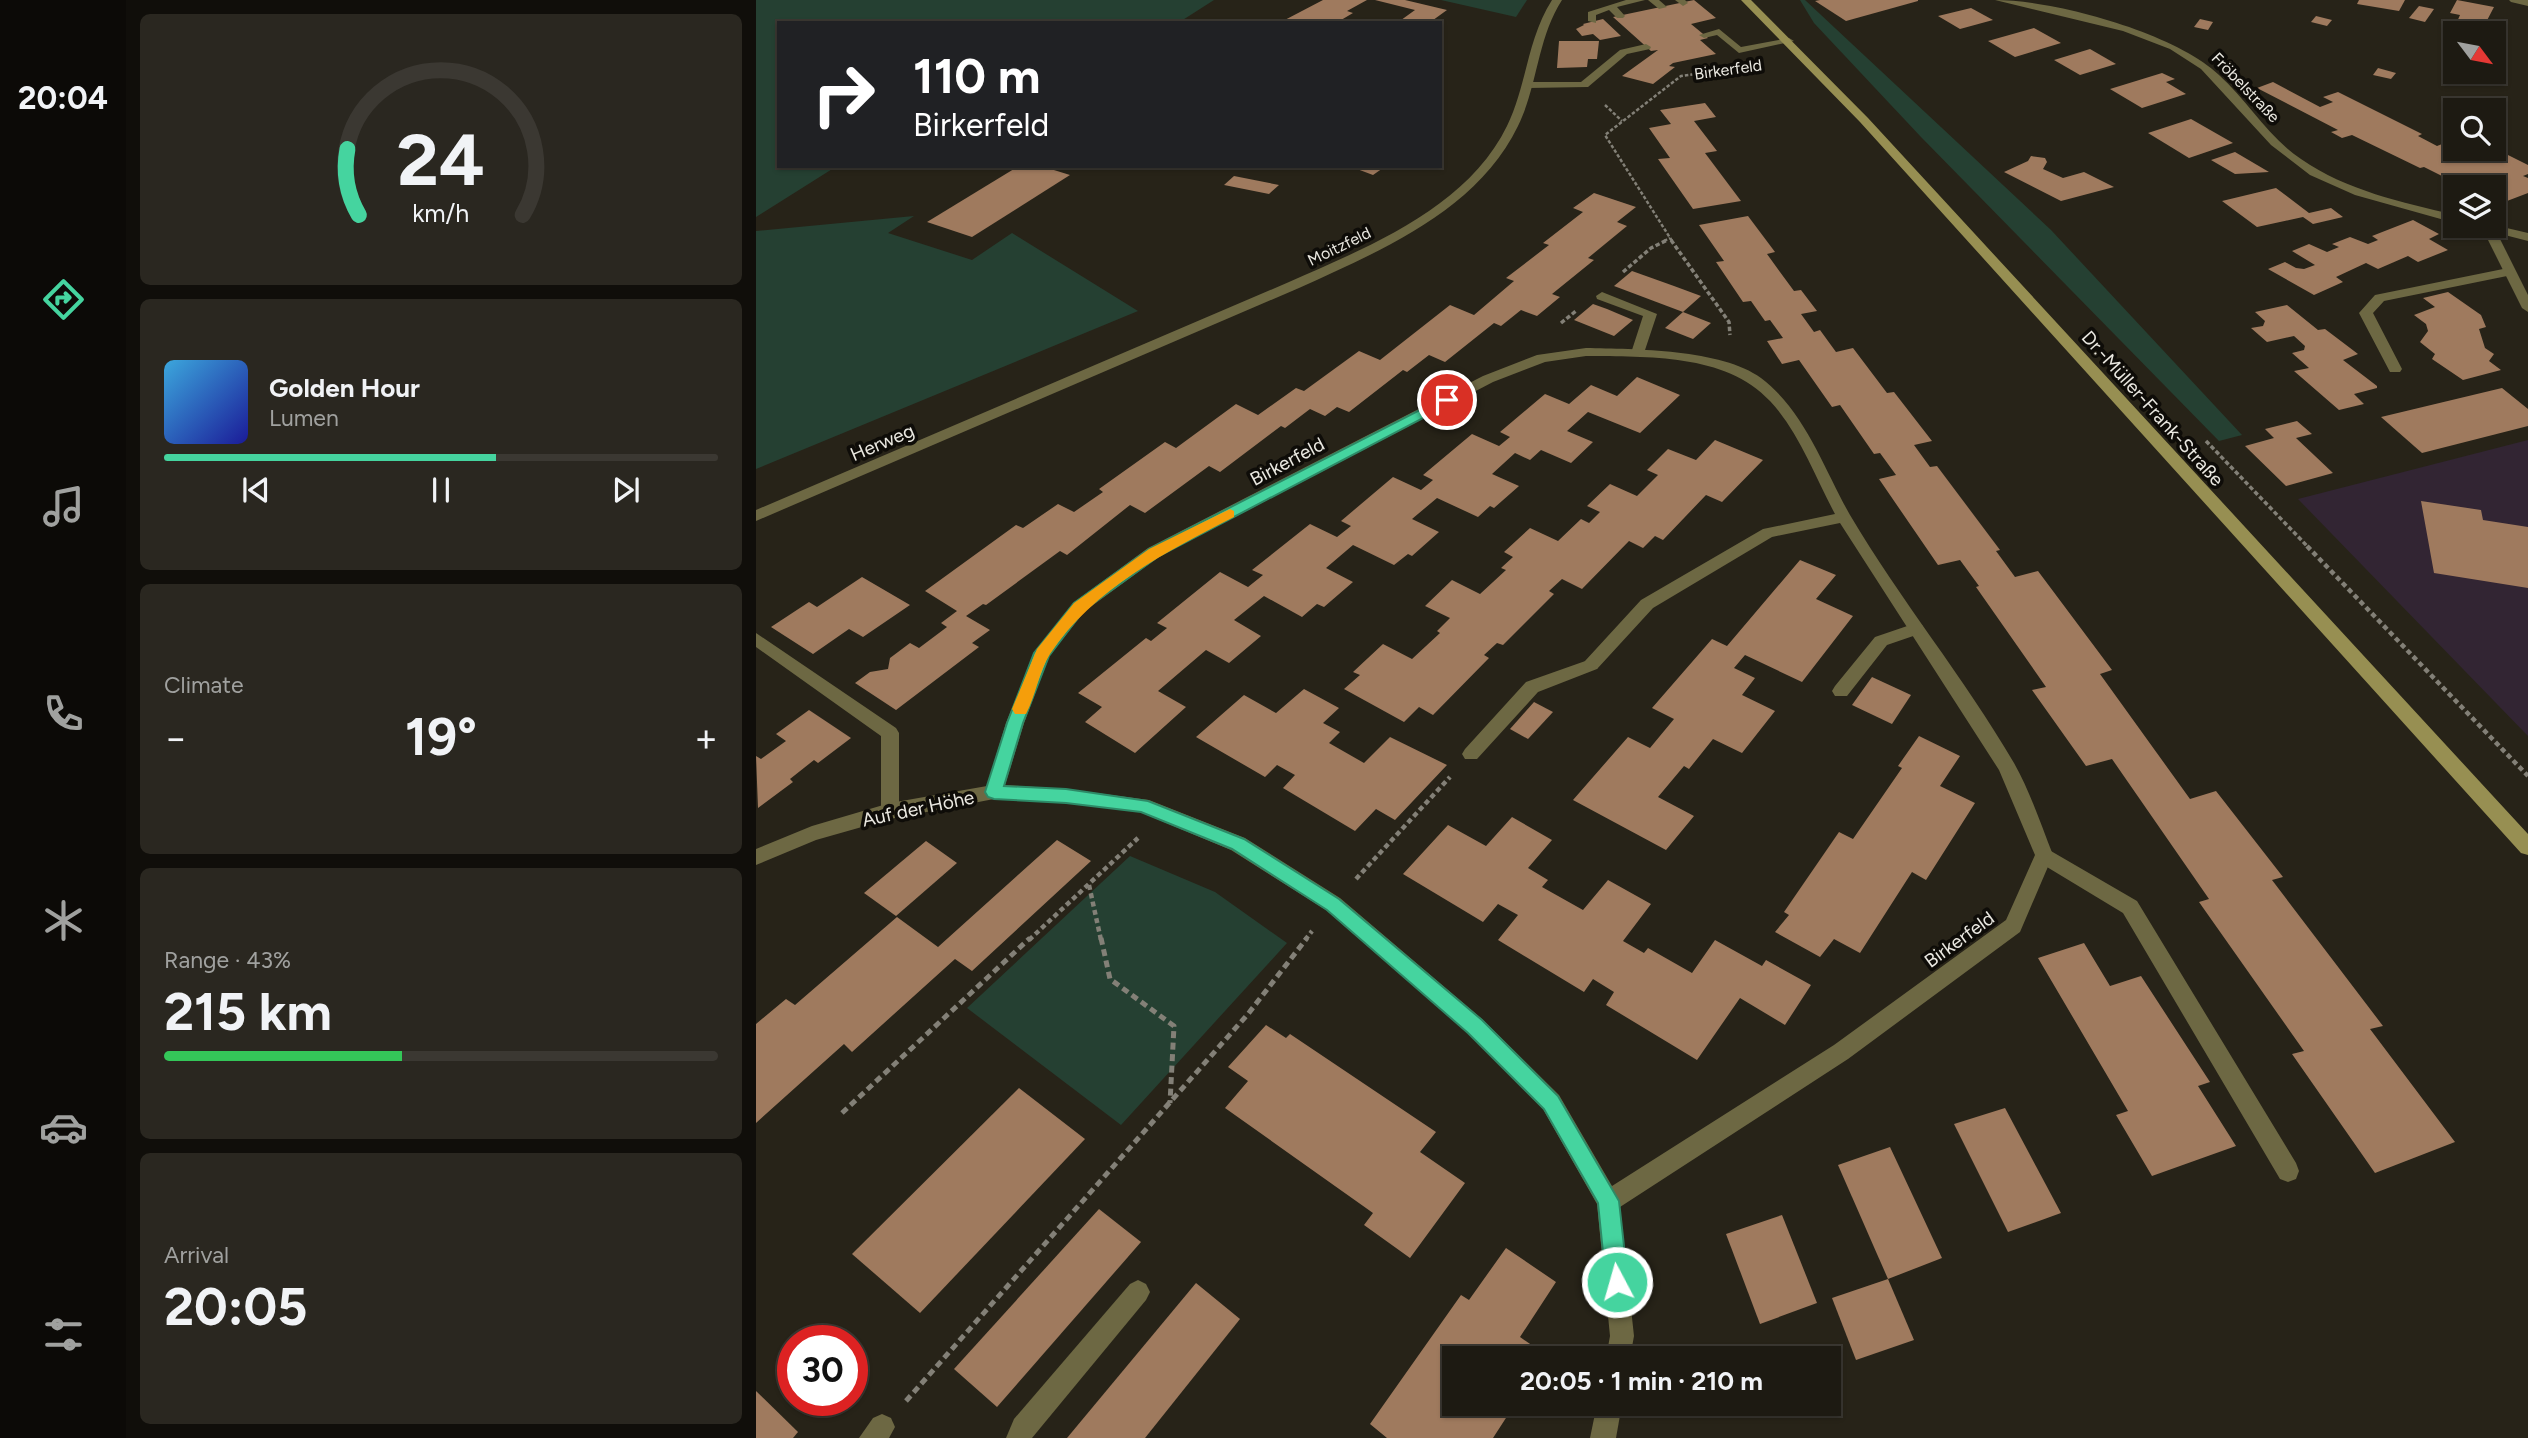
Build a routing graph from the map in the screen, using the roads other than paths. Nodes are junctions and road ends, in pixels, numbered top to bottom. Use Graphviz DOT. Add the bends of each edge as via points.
graph roads {
  1 [pos="1558,0"];
  2 [pos="1640,0"];
  3 [pos="1746,0"];
  4 [pos="2000,0"];
  5 [pos="2514,0"];
  6 [pos="2528,3"];
  7 [pos="1610,6"];
  8 [pos="1620,16"];
  9 [pos="1592,18"];
  10 [pos="1705,21"];
  11 [pos="1719,32"];
  12 [pos="1704,35"];
  13 [pos="1788,41"];
  14 [pos="1646,47"];
  15 [pos="1528,85"];
  16 [pos="2443,216"];
  17 [pos="2506,231"];
  18 [pos="2528,237"];
  19 [pos="2491,238"];
  20 [pos="2508,272"];
  21 [pos="1602,296"];
  22 [pos="2528,308"];
  23 [pos="1638,353"];
  24 [pos="2395,369"];
  25 [pos="1022,404"];
  26 [pos="756,516"];
  27 [pos="1844,517"];
  28 [pos="1916,629"];
  29 [pos="756,639"];
  30 [pos="1841,691"];
  31 [pos="1471,754"];
  32 [pos="994,792"];
  33 [pos="890,811"];
  34 [pos="2528,847"];
  35 [pos="2044,855"];
  36 [pos="756,856"];
  37 [pos="2288,1171"];
  38 [pos="1608,1201"];
  39 [pos="1138,1292"];
  40 [pos="1620,1346"];
  41 [pos="1608,1416"];
  42 [pos="1019,1438"];
  43 [pos="1603,1438"];
  1 -- 15 [label="street, Moitzfeld" via="1541,26"];
  2 -- 7 [label="street"];
  3 -- 13 [label="main road, Dr.-Müller-Frank-Straße"];
  4 -- 16 [label="street, Fröbelstraße" via="2162,41 2195,59 2302,166 2346,188"];
  5 -- 6 [label="street"];
  7 -- 8 [label="street"];
  7 -- 9 [label="street"];
  10 -- 11 [label="street"];
  11 -- 12 [label="street"];
  11 -- 13 [label="street" via="1739,50"];
  13 -- 34 [label="main road, Dr.-Müller-Frank-Straße"];
  14 -- 15 [label="street" via="1620,48 1584,85"];
  15 -- 25 [label="street, Moitzfeld" via="1513,127 1482,170 1392,237"];
  17 -- 18 [label="street"];
  19 -- 20 [label="street"];
  20 -- 22 [label="street"];
  20 -- 24 [label="street" via="2380,298 2366,313"];
  21 -- 23 [label="street" via="1650,314"];
  23 -- 27 [label="street, Birkerfeld" via="1727,367 1755,380 1797,428"];
  23 -- 32 [label="street, Birkerfeld" via="1586,352 1542,358 1488,379 1154,552 1079,607 1042,653"];
  25 -- 26 [label="street, Herweg"];
  27 -- 28 [label="street, Birkerfeld"];
  27 -- 31 [label="street" via="1768,533 1647,604 1591,664 1532,687"];
  28 -- 30 [label="street" via="1881,641"];
  28 -- 35 [label="street, Birkerfeld" via="2007,767"];
  29 -- 33 [label="street" via="890,733"];
  32 -- 33 [label="street, Auf der Höhe"];
  32 -- 38 [label="street, Auf der Höhe" via="1142,806 1238,844 1333,904 1475,1026 1551,1102"];
  33 -- 36 [label="street, Auf der Höhe"];
  35 -- 37 [label="street" via="2130,907"];
  35 -- 38 [label="street, Birkerfeld" via="2013,926 1841,1052"];
  38 -- 40 [label="street, Auf der Höhe"];
  39 -- 42 [label="street"];
  41 -- 43 [label="street"];
}
